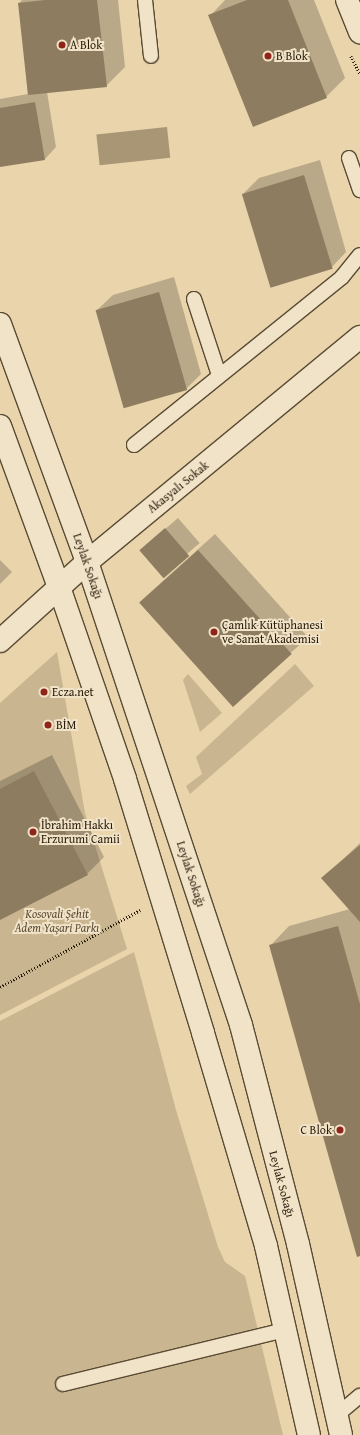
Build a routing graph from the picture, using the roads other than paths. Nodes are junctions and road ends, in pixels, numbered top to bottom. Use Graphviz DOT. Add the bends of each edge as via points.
graph roads {
  1 [pos="145,0"];
  2 [pos="348,0"];
  3 [pos="360,32"];
  4 [pos="151,56"];
  5 [pos="349,158"];
  6 [pos="360,190"];
  7 [pos="360,255"];
  8 [pos="194,299"];
  9 [pos="0,324"];
  10 [pos="360,337"];
  11 [pos="219,375"];
  12 [pos="0,426"];
  13 [pos="134,445"];
  14 [pos="87,562"];
  15 [pos="60,587"];
  16 [pos="0,641"];
  17 [pos="286,1330"];
  18 [pos="63,1384"];
  19 [pos="360,1396"];
  20 [pos="339,1425"];
  21 [pos="309,1435"];
  1 -- 4 [label="lane"];
  2 -- 3 [label="street"];
  5 -- 6 [label="lane"];
  7 -- 11 [label="lane" via="342,277"];
  8 -- 11 [label="lane"];
  9 -- 14 [label="street, Leylak Sokağı"];
  10 -- 14 [label="street, Akasyalı Sokak"];
  11 -- 13 [label="lane"];
  12 -- 15 [label="street"];
  14 -- 15 [label="street, Akasyalı Sokak"];
  14 -- 20 [label="street, Leylak Sokağı" via="241,1025 298,1244"];
  15 -- 16 [label="street, Akasyalı Sokak"];
  15 -- 17 [label="street" via="162,898 266,1246"];
  17 -- 18 [label="lane"];
  17 -- 21 [label="street"];
  19 -- 20 [label="lane"];
}
